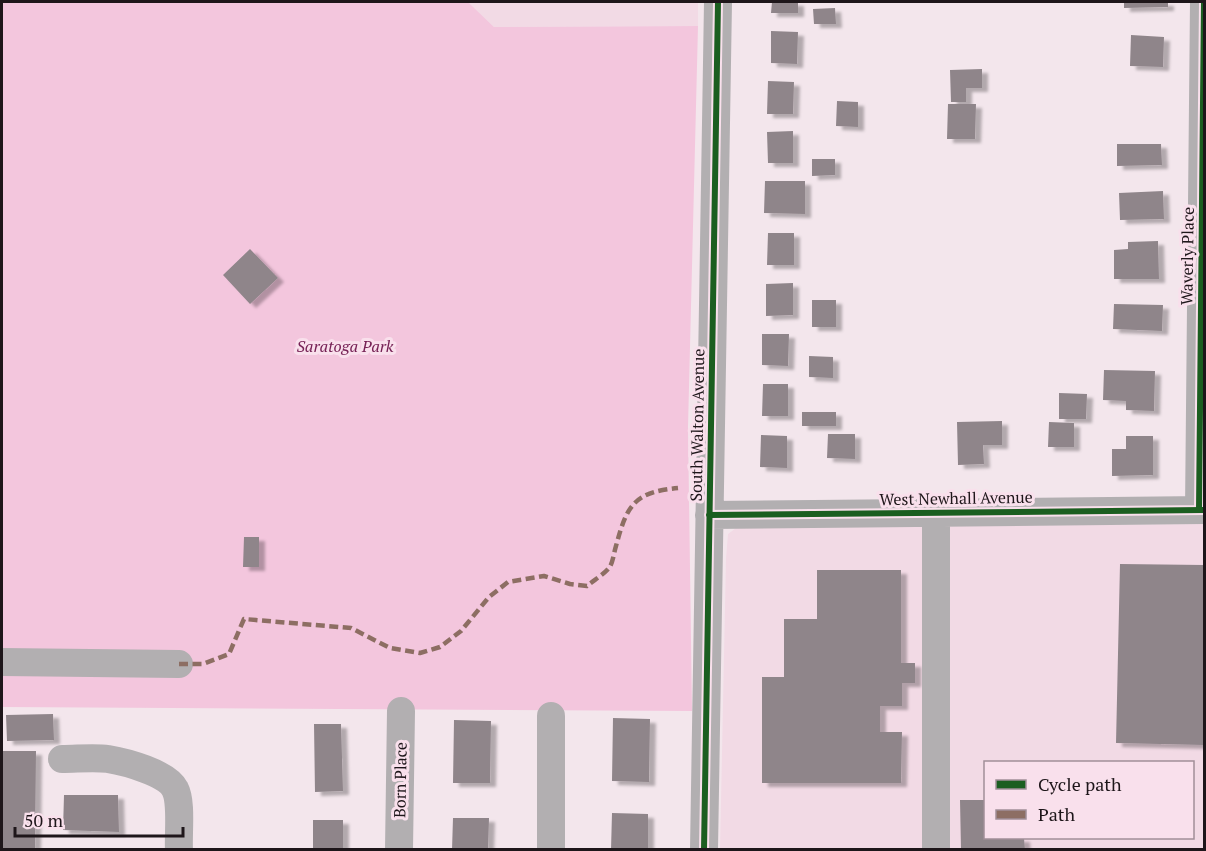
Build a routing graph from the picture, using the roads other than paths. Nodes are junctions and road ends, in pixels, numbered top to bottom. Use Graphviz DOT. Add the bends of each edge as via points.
graph roads {
  1 [pos="718,2"];
  2 [pos="1204,2"];
  3 [pos="1202,510"];
  4 [pos="936,512"];
  5 [pos="709,515"];
  6 [pos="2,662"];
  7 [pos="179,664"];
  8 [pos="401,711"];
  9 [pos="551,717"];
  10 [pos="62,759"];
  11 [pos="179,849"];
  12 [pos="399,849"];
  13 [pos="551,849"];
  14 [pos="704,849"];
  15 [pos="936,849"];
  1 -- 5 [label="street, South Walton Avenue"];
  2 -- 3 [label="street, Waverly Place"];
  3 -- 4 [label="street, West Newhall Avenue"];
  4 -- 5 [label="street, West Newhall Avenue"];
  4 -- 15 [label="street"];
  5 -- 14 [label="street, South Walton Avenue"];
  6 -- 7 [label="street"];
  8 -- 12 [label="street, Born Place"];
  9 -- 13 [label="street"];
  10 -- 11 [label="street" via="108,759 160,776 175,788"];
}
